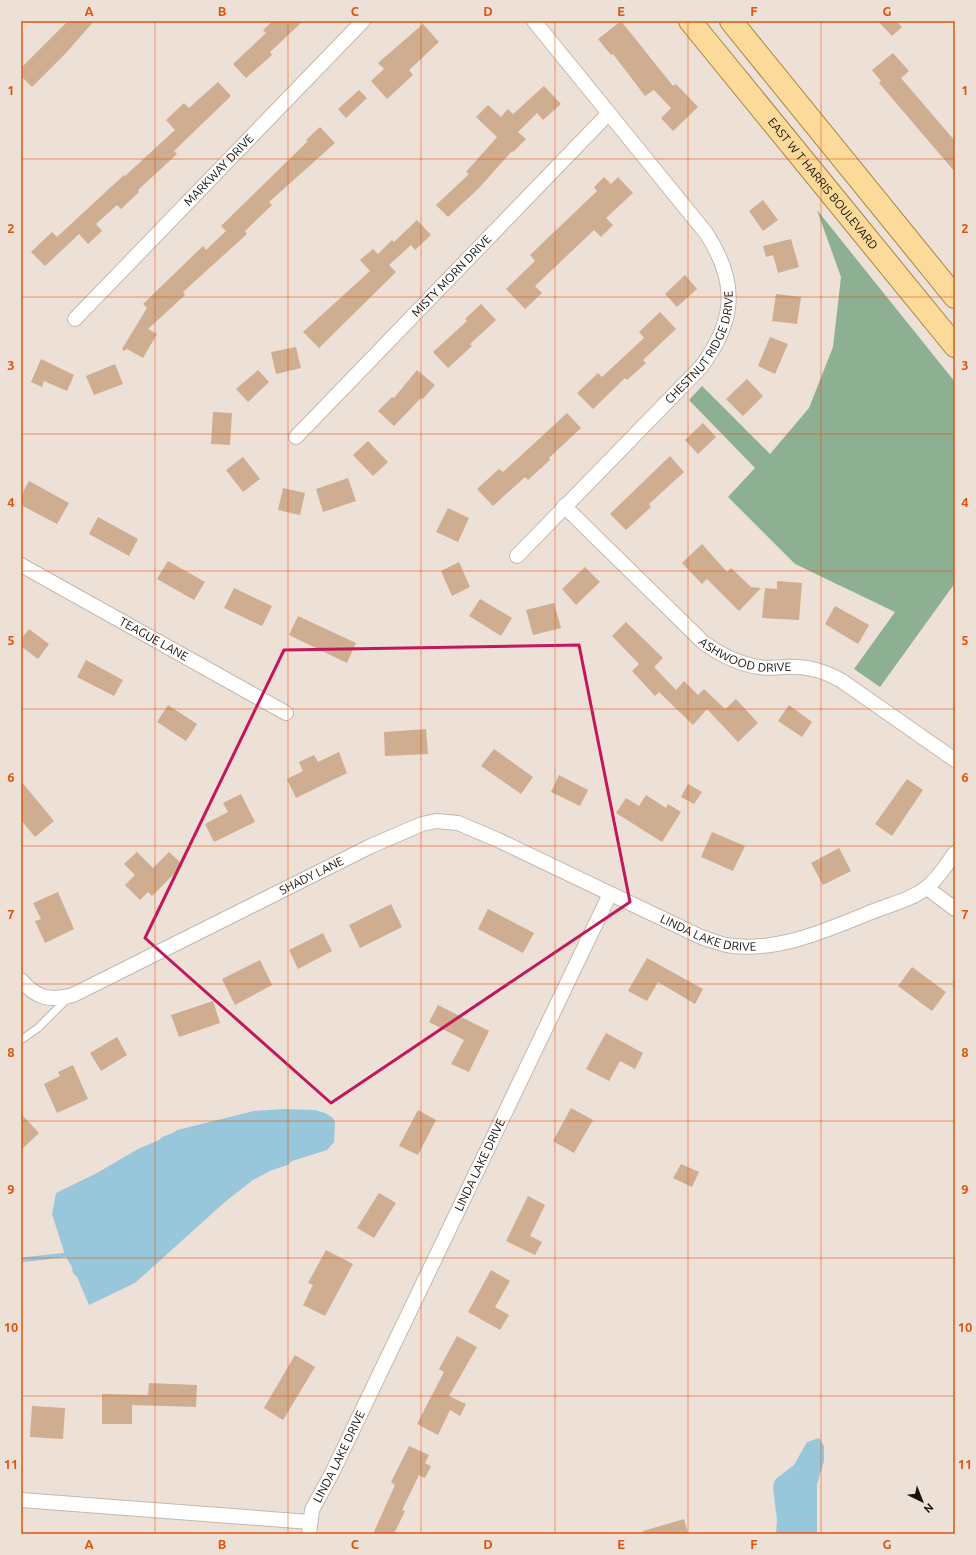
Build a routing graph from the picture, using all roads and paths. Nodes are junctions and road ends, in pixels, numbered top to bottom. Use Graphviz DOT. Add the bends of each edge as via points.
graph roads {
  1 [pos="363,21"];
  2 [pos="534,21"];
  3 [pos="690,21"];
  4 [pos="731,21"];
  5 [pos="608,114"];
  6 [pos="955,297"];
  7 [pos="75,318"];
  8 [pos="955,346"];
  9 [pos="296,437"];
  10 [pos="564,506"];
  11 [pos="517,556"];
  12 [pos="21,565"];
  13 [pos="286,713"];
  14 [pos="955,760"];
  15 [pos="955,853"];
  16 [pos="927,888"];
  17 [pos="610,894"];
  18 [pos="955,909"];
  19 [pos="21,980"];
  20 [pos="70,995"];
  21 [pos="21,1040"];
  22 [pos="21,1500"];
  23 [pos="309,1528"];
  1 -- 7 [label="street, MARKWAY DRIVE"];
  2 -- 5 [label="street, CHESTNUT RIDGE DRIVE"];
  3 -- 8 [label="main road, EAST W T HARRIS BOULEVARD"];
  4 -- 6 [label="main road"];
  5 -- 9 [label="street, MISTY MORN DRIVE"];
  5 -- 10 [label="street, CHESTNUT RIDGE DRIVE" via="706,233 725,269 729,301 726,321 718,341 701,367"];
  10 -- 11 [label="street, CHESTNUT RIDGE DRIVE"];
  10 -- 14 [label="street, ASHWOOD DRIVE" via="704,643 721,655 760,668 802,667 830,674"];
  12 -- 13 [label="street, TEAGUE LANE"];
  15 -- 16 [label="street, LINDA LAKE DRIVE"];
  16 -- 17 [label="street, LINDA LAKE DRIVE" via="914,896 827,930 783,943 758,947 726,945 701,937"];
  16 -- 18 [label="street"];
  17 -- 20 [label="street, SHADY LANE" via="478,831 458,823 436,821 422,824 371,846"];
  17 -- 23 [label="street, LINDA LAKE DRIVE" via="312,1510"];
  19 -- 20 [label="street, SHADY LANE" via="40,996 59,998"];
  20 -- 21 [label="lane" via="38,1028"];
  22 -- 23 [label="street, LINDA LAKE DRIVE"];
}
